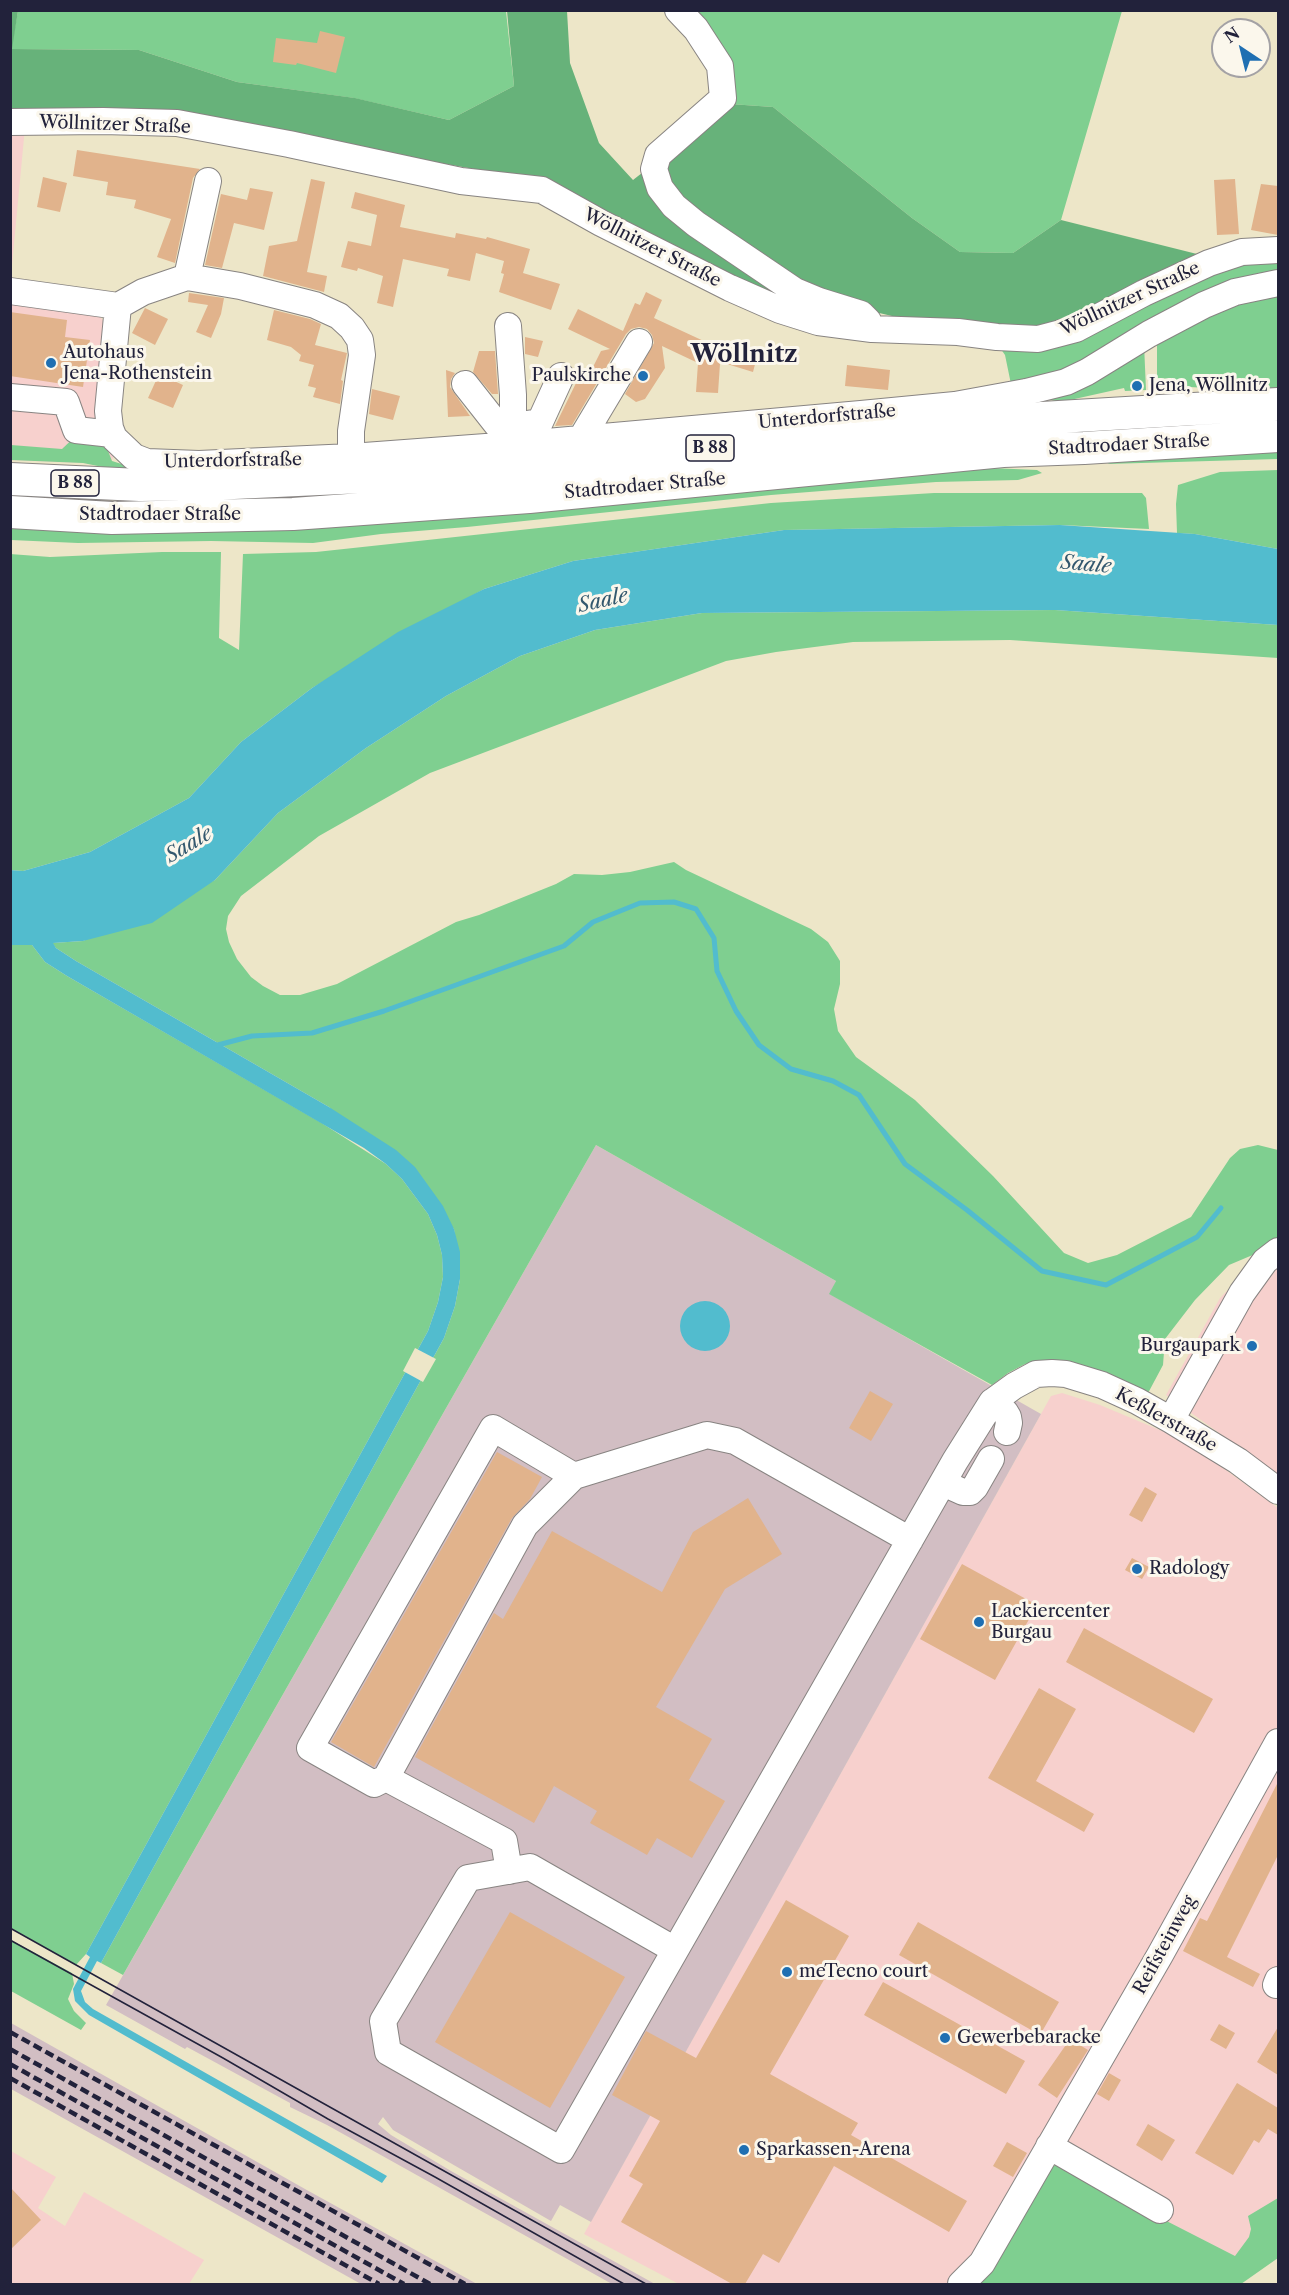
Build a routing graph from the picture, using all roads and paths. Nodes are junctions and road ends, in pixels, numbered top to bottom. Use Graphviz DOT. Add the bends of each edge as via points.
graph roads {
  1 [pos="678,10"];
  2 [pos="10,122"];
  3 [pos="208,181"];
  4 [pos="1278,250"];
  5 [pos="187,277"];
  6 [pos="1278,283"];
  7 [pos="10,291"];
  8 [pos="118,306"];
  9 [pos="508,326"];
  10 [pos="872,329"];
  11 [pos="639,342"];
  12 [pos="561,376"];
  13 [pos="465,384"];
  14 [pos="10,397"];
  15 [pos="1278,404"];
  16 [pos="112,434"];
  17 [pos="513,436"];
  18 [pos="1278,436"];
  19 [pos="581,439"];
  20 [pos="351,457"];
  21 [pos="10,479"];
  22 [pos="10,512"];
  23 [pos="1278,1251"];
  24 [pos="992,1402"];
  25 [pos="1171,1420"];
  26 [pos="1007,1432"];
  27 [pos="991,1460"];
  28 [pos="574,1476"];
  29 [pos="943,1483"];
  30 [pos="1278,1491"];
  31 [pos="910,1540"];
  32 [pos="1278,1742"];
  33 [pos="386,1778"];
  34 [pos="509,1870"];
  35 [pos="675,1950"];
  36 [pos="1049,2146"];
  37 [pos="1160,2210"];
  38 [pos="961,2284"];
  1 -- 10 [label="street" via="720,66 723,98 658,155 654,169 660,188 696,224 795,291 861,314"];
  2 -- 10 [label="street, Wöllnitzer Straße" via="177,123 461,181 542,190 780,310 818,322"];
  3 -- 5 [label="street"];
  4 -- 10 [label="street, Wöllnitzer Straße" via="1242,252 1209,262 1076,329 1038,339"];
  5 -- 8 [label="street" via="143,292"];
  5 -- 20 [label="street" via="315,304 352,327 360,340 362,355"];
  6 -- 19 [label="street, Unterdorfstraße" via="1235,292 1204,305 1087,372 1026,392 955,405"];
  7 -- 8 [label="street"];
  8 -- 16 [label="street" via="108,411"];
  9 -- 17 [label="street"];
  11 -- 19 [label="street"];
  12 -- 17 [label="street" via="540,422"];
  13 -- 17 [label="street"];
  14 -- 16 [label="street" via="66,402 76,430"];
  15 -- 21 [label="main road, Stadtrodaer Straße / B 88" via="1042,418 362,477 164,485"];
  16 -- 20 [label="street, Unterdorfstraße" via="134,457 147,462 199,464"];
  17 -- 19 [label="street, Unterdorfstraße"];
  17 -- 20 [label="street, Unterdorfstraße"];
  18 -- 22 [label="main road, Stadtrodaer Straße / B 88" via="1003,451 529,497 293,514 112,518"];
  23 -- 25 [label="street" via="1265,1261 1242,1293"];
  24 -- 25 [label="street, Keßlerstraße" via="1036,1374 1066,1374 1111,1389"];
  24 -- 26 [label="street" via="1008,1417"];
  24 -- 29 [label="street, Keßlerstraße"];
  25 -- 30 [label="street, Keßlerstraße"];
  27 -- 29 [label="street" via="970,1492"];
  28 -- 31 [label="street" via="707,1435 735,1441"];
  28 -- 33 [label="street" via="525,1525"];
  28 -- 33 [label="street" via="493,1428 310,1749 374,1784"];
  29 -- 31 [label="street, Keßlerstraße"];
  31 -- 35 [label="street, Keßlerstraße"];
  32 -- 36 [label="street, Reifsteinweg"];
  33 -- 34 [label="street" via="504,1841"];
  34 -- 35 [label="street" via="530,1867"];
  34 -- 35 [label="street, Keßlerstraße" via="468,1878 384,2021 388,2052 561,2150"];
  36 -- 37 [label="street"];
  36 -- 38 [label="street, Reifsteinweg" via="982,2263"];
}
